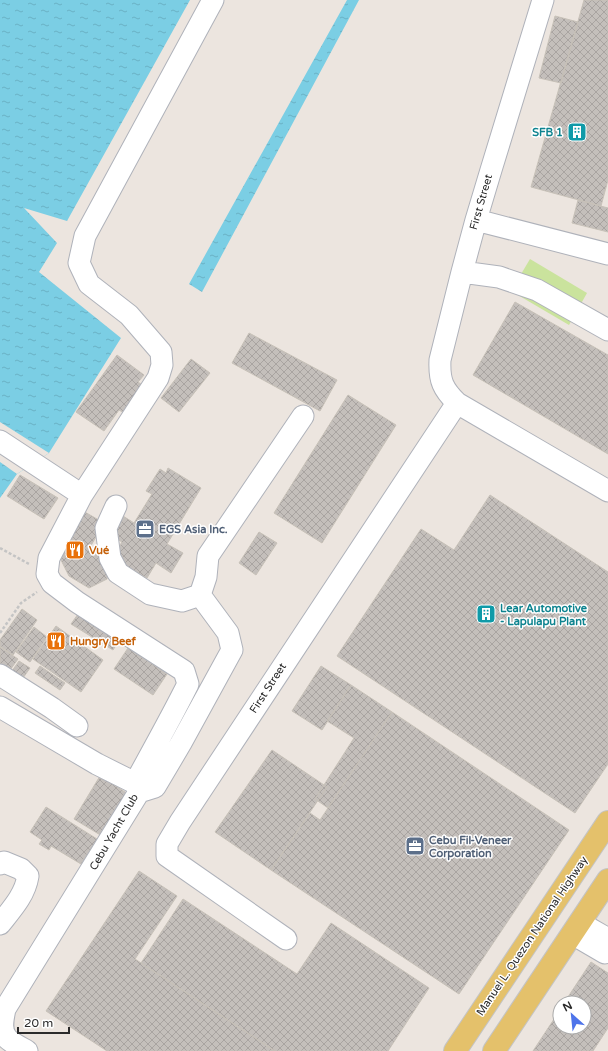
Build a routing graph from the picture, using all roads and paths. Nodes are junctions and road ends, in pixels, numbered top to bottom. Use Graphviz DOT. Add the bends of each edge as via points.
graph roads {
  1 [pos="212,0"];
  2 [pos="543,0"];
  3 [pos="476,220"];
  4 [pos="608,254"];
  5 [pos="462,272"];
  6 [pos="608,330"];
  7 [pos="457,403"];
  8 [pos="303,416"];
  9 [pos="0,441"];
  10 [pos="608,491"];
  11 [pos="82,495"];
  12 [pos="116,506"];
  13 [pos="0,548"];
  14 [pos="49,578"];
  15 [pos="200,595"];
  16 [pos="0,632"];
  17 [pos="0,675"];
  18 [pos="0,707"];
  19 [pos="77,726"];
  20 [pos="137,787"];
  21 [pos="608,822"];
  22 [pos="0,864"];
  23 [pos="608,880"];
  24 [pos="0,924"];
  25 [pos="579,931"];
  26 [pos="608,939"];
  27 [pos="286,940"];
  28 [pos="608,952"];
  29 [pos="2,1028"];
  30 [pos="27,1051"];
  31 [pos="455,1051"];
  32 [pos="494,1051"];
  1 -- 11 [label="street" via="84,236 79,263 89,284 134,321 161,352 162,365 158,378"];
  2 -- 3 [label="street, First Street"];
  3 -- 4 [label="street"];
  3 -- 5 [label="street, First Street"];
  5 -- 6 [label="street" via="499,276 536,290"];
  5 -- 7 [label="street, First Street" via="439,373 445,389"];
  7 -- 10 [label="street, First Street"];
  7 -- 27 [label="street, First Street" via="167,844 167,856"];
  8 -- 15 [label="street" via="208,556 206,577"];
  9 -- 11 [label="street"];
  11 -- 14 [label="street" via="49,558"];
  12 -- 15 [label="street" via="106,528 110,558 118,573 150,594 182,601"];
  13 -- 14 [label="path"];
  14 -- 16 [label="path" via="21,603"];
  14 -- 20 [label="street, Cebu Yacht Club" via="77,602 184,671 188,684"];
  15 -- 20 [label="street" via="228,633 232,650 155,787"];
  17 -- 19 [label="street"];
  18 -- 20 [label="street"];
  20 -- 29 [label="street, Cebu Yacht Club" via="5,1009"];
  21 -- 31 [label="main road, Manuel L. Quezon National Highway"];
  22 -- 24 [label="street" via="4,862 21,869 28,876 23,892"];
  23 -- 25 [label="main road"];
  25 -- 26 [label="street" via="589,928"];
  25 -- 28 [label="street" via="581,939 605,953"];
  25 -- 32 [label="main road"];
  29 -- 30 [label="street, Cebu Yacht Club" via="7,1038"];
}
